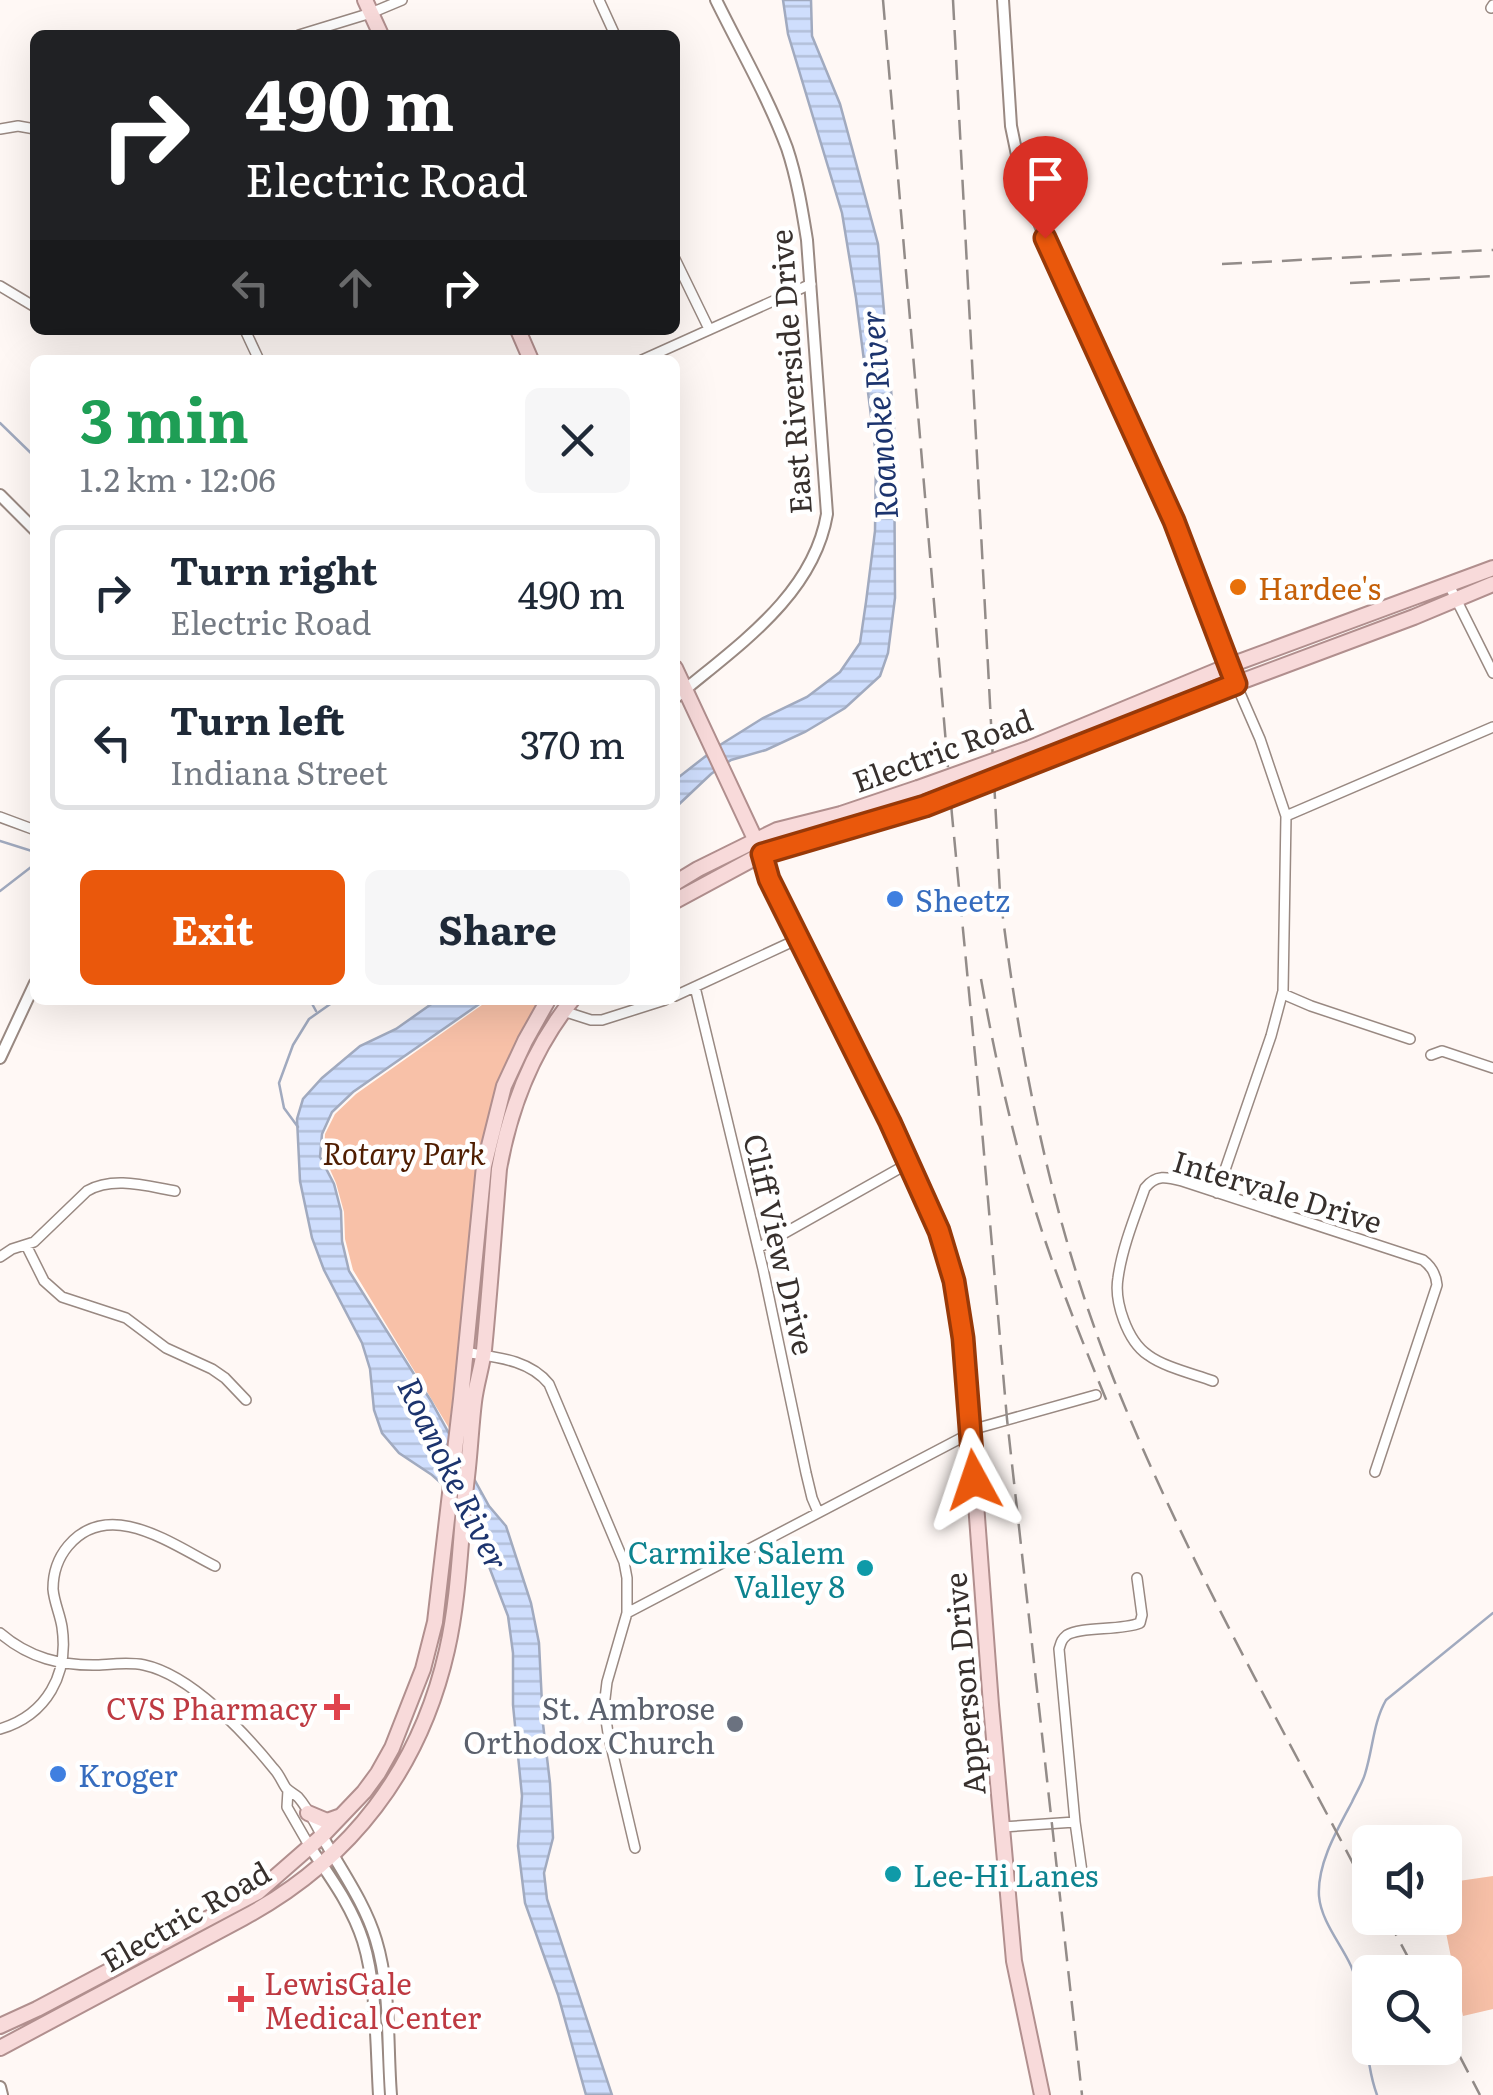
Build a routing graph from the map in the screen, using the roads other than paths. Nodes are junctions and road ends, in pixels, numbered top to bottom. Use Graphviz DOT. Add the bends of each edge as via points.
graph roads {
  1 [pos="402,0"];
  2 [pos="599,0"];
  3 [pos="716,0"];
  4 [pos="1003,0"];
  5 [pos="368,6"];
  6 [pos="311,30"];
  7 [pos="379,30"];
  8 [pos="613,30"];
  9 [pos="30,127"];
  10 [pos="0,129"];
  11 [pos="680,270"];
  12 [pos="811,284"];
  13 [pos="0,286"];
  14 [pos="30,305"];
  15 [pos="709,329"];
  16 [pos="653,355"];
  17 [pos="0,495"];
  18 [pos="30,525"];
  19 [pos="1493,568"];
  20 [pos="1448,583"];
  21 [pos="1493,584"];
  22 [pos="1456,599"];
  23 [pos="1228,666"];
  24 [pos="1493,674"];
  25 [pos="1236,684"];
  26 [pos="680,694"];
  27 [pos="1493,727"];
  28 [pos="1286,816"];
  29 [pos="0,817"];
  30 [pos="30,828"];
  31 [pos="758,847"];
  32 [pos="680,881"];
  33 [pos="680,898"];
  34 [pos="798,939"];
  35 [pos="695,987"];
  36 [pos="30,994"];
  37 [pos="680,994"];
  38 [pos="1283,994"];
  39 [pos="545,1005"];
  40 [pos="568,1005"];
  41 [pos="648,1005"];
  42 [pos="1410,1039"];
  43 [pos="2,1048"];
  44 [pos="1431,1055"];
  45 [pos="1493,1068"];
  46 [pos="908,1162"];
  47 [pos="175,1191"];
  48 [pos="1217,1193"];
  49 [pos="26,1245"];
  50 [pos="758,1248"];
  51 [pos="0,1256"];
  52 [pos="464,1352"];
  53 [pos="484,1355"];
  54 [pos="1213,1381"];
  55 [pos="1096,1395"];
  56 [pos="468,1399"];
  57 [pos="246,1400"];
  58 [pos="970,1433"];
  59 [pos="1375,1472"];
  60 [pos="818,1512"];
  61 [pos="216,1566"];
  62 [pos="1137,1578"];
  63 [pos="627,1613"];
  64 [pos="0,1633"];
  65 [pos="62,1663"];
  66 [pos="0,1728"];
  67 [pos="288,1790"];
  68 [pos="308,1813"];
  69 [pos="341,1816"];
  70 [pos="1075,1822"];
  71 [pos="1002,1827"];
  72 [pos="316,1842"];
  73 [pos="635,1848"];
  74 [pos="327,1859"];
  75 [pos="1083,1880"];
  76 [pos="380,1959"];
  77 [pos="368,1962"];
  78 [pos="0,2026"];
  79 [pos="0,2048"];
  80 [pos="383,2069"];
  81 [pos="0,2086"];
  82 [pos="2,2095"];
  83 [pos="379,2095"];
  84 [pos="391,2095"];
  85 [pos="1042,2095"];
  1 -- 5 [label="street"];
  2 -- 8 [label="street"];
  3 -- 12 [label="street, East Riverside Drive" via="787,150"];
  4 -- 23 [label="street" via="1011,126 1022,180 1174,521"];
  5 -- 6 [label="street"];
  5 -- 7 [label="main road"];
  9 -- 10 [label="street"];
  11 -- 15 [label="street"];
  12 -- 15 [label="street"];
  12 -- 26 [label="street, East Riverside Drive" via="828,501 824,529 813,558 778,607"];
  13 -- 14 [label="street"];
  15 -- 16 [label="street"];
  17 -- 18 [label="street"];
  19 -- 20 [label="main road, Electric Road"];
  20 -- 22 [label="street"];
  20 -- 23 [label="main road, Electric Road"];
  21 -- 22 [label="main road, Electric Road"];
  22 -- 24 [label="street"];
  22 -- 25 [label="main road, Electric Road"];
  23 -- 25 [label="street"];
  23 -- 31 [label="main road, Electric Road, bridge" via="1030,748 777,830"];
  25 -- 28 [label="street"];
  25 -- 31 [label="main road, Electric Road, bridge" via="925,806"];
  26 -- 31 [label="main road, Apperson Drive" via="700,721"];
  27 -- 28 [label="street"];
  28 -- 38 [label="street"];
  29 -- 30 [label="street"];
  31 -- 32 [label="main road, Electric Road"];
  31 -- 33 [label="main road, Electric Road"];
  31 -- 34 [label="main road, Apperson Drive"];
  34 -- 35 [label="street"];
  34 -- 46 [label="main road, Apperson Drive"];
  35 -- 37 [label="street"];
  35 -- 50 [label="street, Cliff View Drive"];
  36 -- 43 [label="street"];
  38 -- 42 [label="street"];
  38 -- 48 [label="street"];
  39 -- 52 [label="main road, Electric Road" via="504,1086 488,1141"];
  40 -- 41 [label="street" via="602,1020"];
  40 -- 53 [label="main road, Electric Road" via="536,1054 503,1147"];
  44 -- 45 [label="street" via="1442,1051"];
  46 -- 50 [label="street"];
  46 -- 58 [label="main road, Apperson Drive" via="954,1281"];
  47 -- 49 [label="street" via="96,1186"];
  48 -- 54 [label="street, Intervale Drive" via="1166,1177 1149,1182 1117,1280 1126,1326 1139,1347"];
  48 -- 59 [label="street, Intervale Drive" via="1423,1260 1434,1272 1436,1285"];
  49 -- 51 [label="street"];
  49 -- 57 [label="street" via="44,1281 62,1297 126,1318 225,1378"];
  50 -- 60 [label="street, Cliff View Drive"];
  52 -- 53 [label="street"];
  52 -- 56 [label="main road, Electric Road"];
  53 -- 56 [label="main road, Electric Road"];
  53 -- 63 [label="street" via="533,1368 549,1384 624,1562"];
  55 -- 58 [label="street"];
  56 -- 69 [label="main road, Electric Road" via="430,1642 378,1773"];
  56 -- 74 [label="main road, Electric Road" via="460,1560 447,1650 419,1736 389,1791"];
  58 -- 60 [label="street"];
  58 -- 71 [label="main road, Apperson Drive"];
  60 -- 63 [label="street"];
  61 -- 65 [label="street" via="134,1526 85,1532 66,1548 54,1580"];
  62 -- 70 [label="street" via="1140,1623 1075,1632 1060,1643"];
  63 -- 73 [label="street" via="604,1706"];
  64 -- 65 [label="street" via="42,1659"];
  65 -- 66 [label="street" via="41,1706"];
  65 -- 67 [label="street" via="148,1666 180,1680 256,1748"];
  67 -- 68 [label="street"];
  67 -- 72 [label="street" via="288,1807"];
  68 -- 69 [label="main road" via="327,1820"];
  68 -- 72 [label="street"];
  69 -- 72 [label="main road, Electric Road"];
  70 -- 71 [label="street"];
  70 -- 75 [label="street"];
  71 -- 85 [label="main road, Apperson Drive" via="1014,1961"];
  72 -- 74 [label="street"];
  72 -- 78 [label="main road, Electric Road" via="258,1892"];
  74 -- 76 [label="street" via="368,1919"];
  74 -- 77 [label="street"];
  74 -- 79 [label="main road, Electric Road" via="260,1910"];
  76 -- 77 [label="street"];
  76 -- 80 [label="street"];
  77 -- 80 [label="street"];
  80 -- 83 [label="street"];
  80 -- 84 [label="street"];
  81 -- 82 [label="street"];
}
